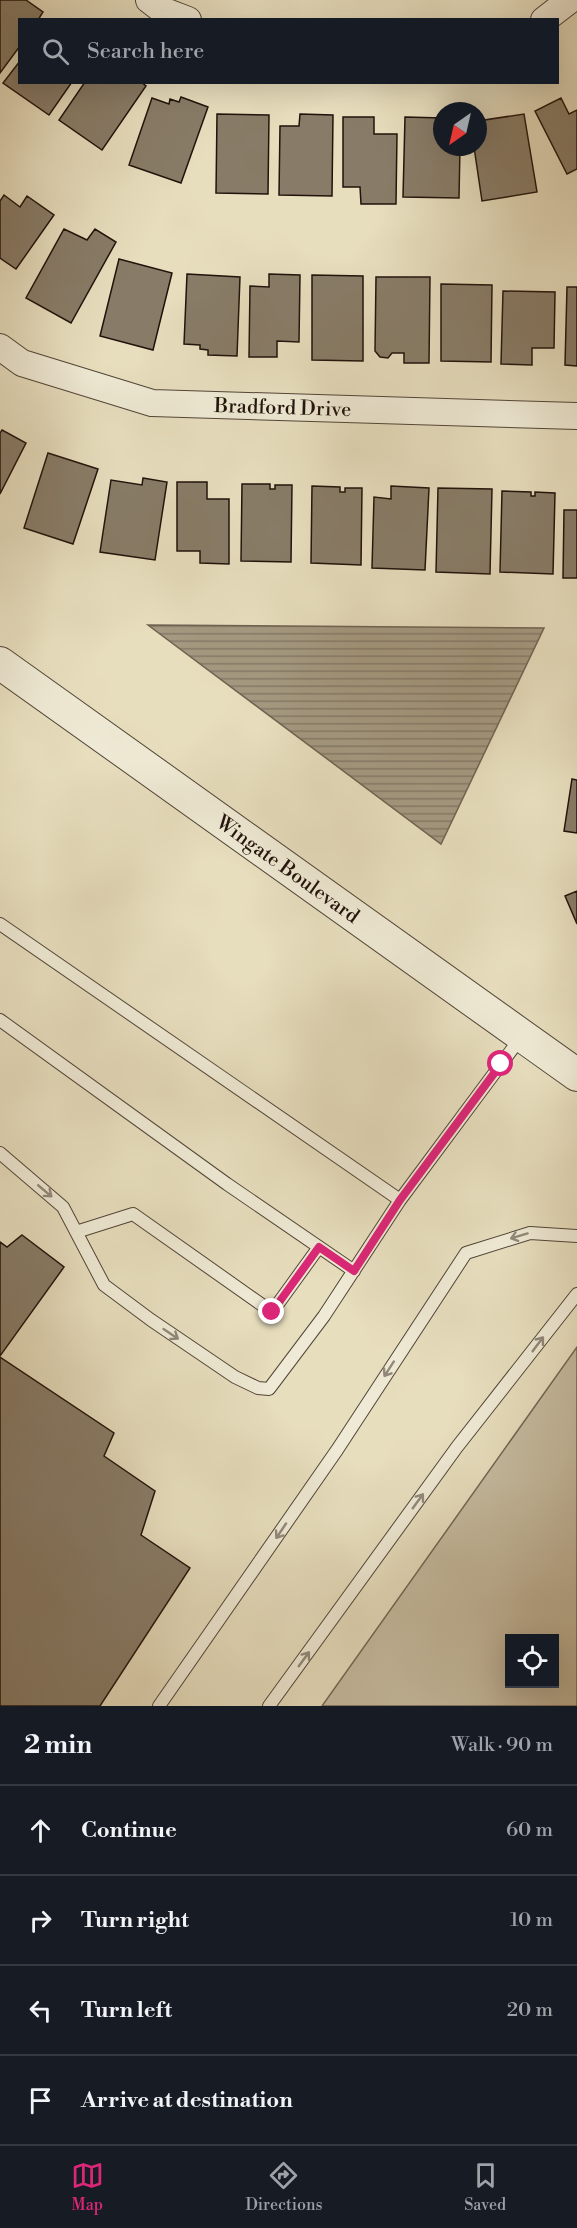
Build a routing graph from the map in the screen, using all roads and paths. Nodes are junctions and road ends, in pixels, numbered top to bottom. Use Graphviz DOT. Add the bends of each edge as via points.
graph roads {
  1 [pos="149,0"];
  2 [pos="570,0"];
  3 [pos="183,18"];
  4 [pos="547,18"];
  5 [pos="0,347"];
  6 [pos="577,416"];
  7 [pos="0,663"];
  8 [pos="0,924"];
  9 [pos="0,1020"];
  10 [pos="522,1036"];
  11 [pos="577,1075"];
  12 [pos="0,1153"];
  13 [pos="400,1200"];
  14 [pos="76,1232"];
  15 [pos="577,1236"];
  16 [pos="319,1247"];
  17 [pos="354,1271"];
  18 [pos="577,1294"];
  19 [pos="159,1706"];
  20 [pos="269,1706"];
  1 -- 3 [label="street"];
  2 -- 4 [label="street"];
  5 -- 6 [label="street, Bradford Drive" via="22,363 152,403"];
  7 -- 10 [label="street, Wingate Boulevard"];
  8 -- 13 [label="lane"];
  9 -- 16 [label="lane"];
  10 -- 11 [label="street, Wingate Boulevard"];
  10 -- 13 [label="lane"];
  12 -- 14 [label="lane, one-way" via="63,1207"];
  13 -- 17 [label="lane"];
  14 -- 16 [label="lane" via="133,1214 272,1312"];
  14 -- 17 [label="lane, one-way" via="105,1285 235,1377 258,1388 269,1389"];
  15 -- 19 [label="lane, one-way" via="530,1233 466,1253 337,1449"];
  16 -- 17 [label="lane"];
  20 -- 18 [label="lane, one-way" via="457,1447"];
}
